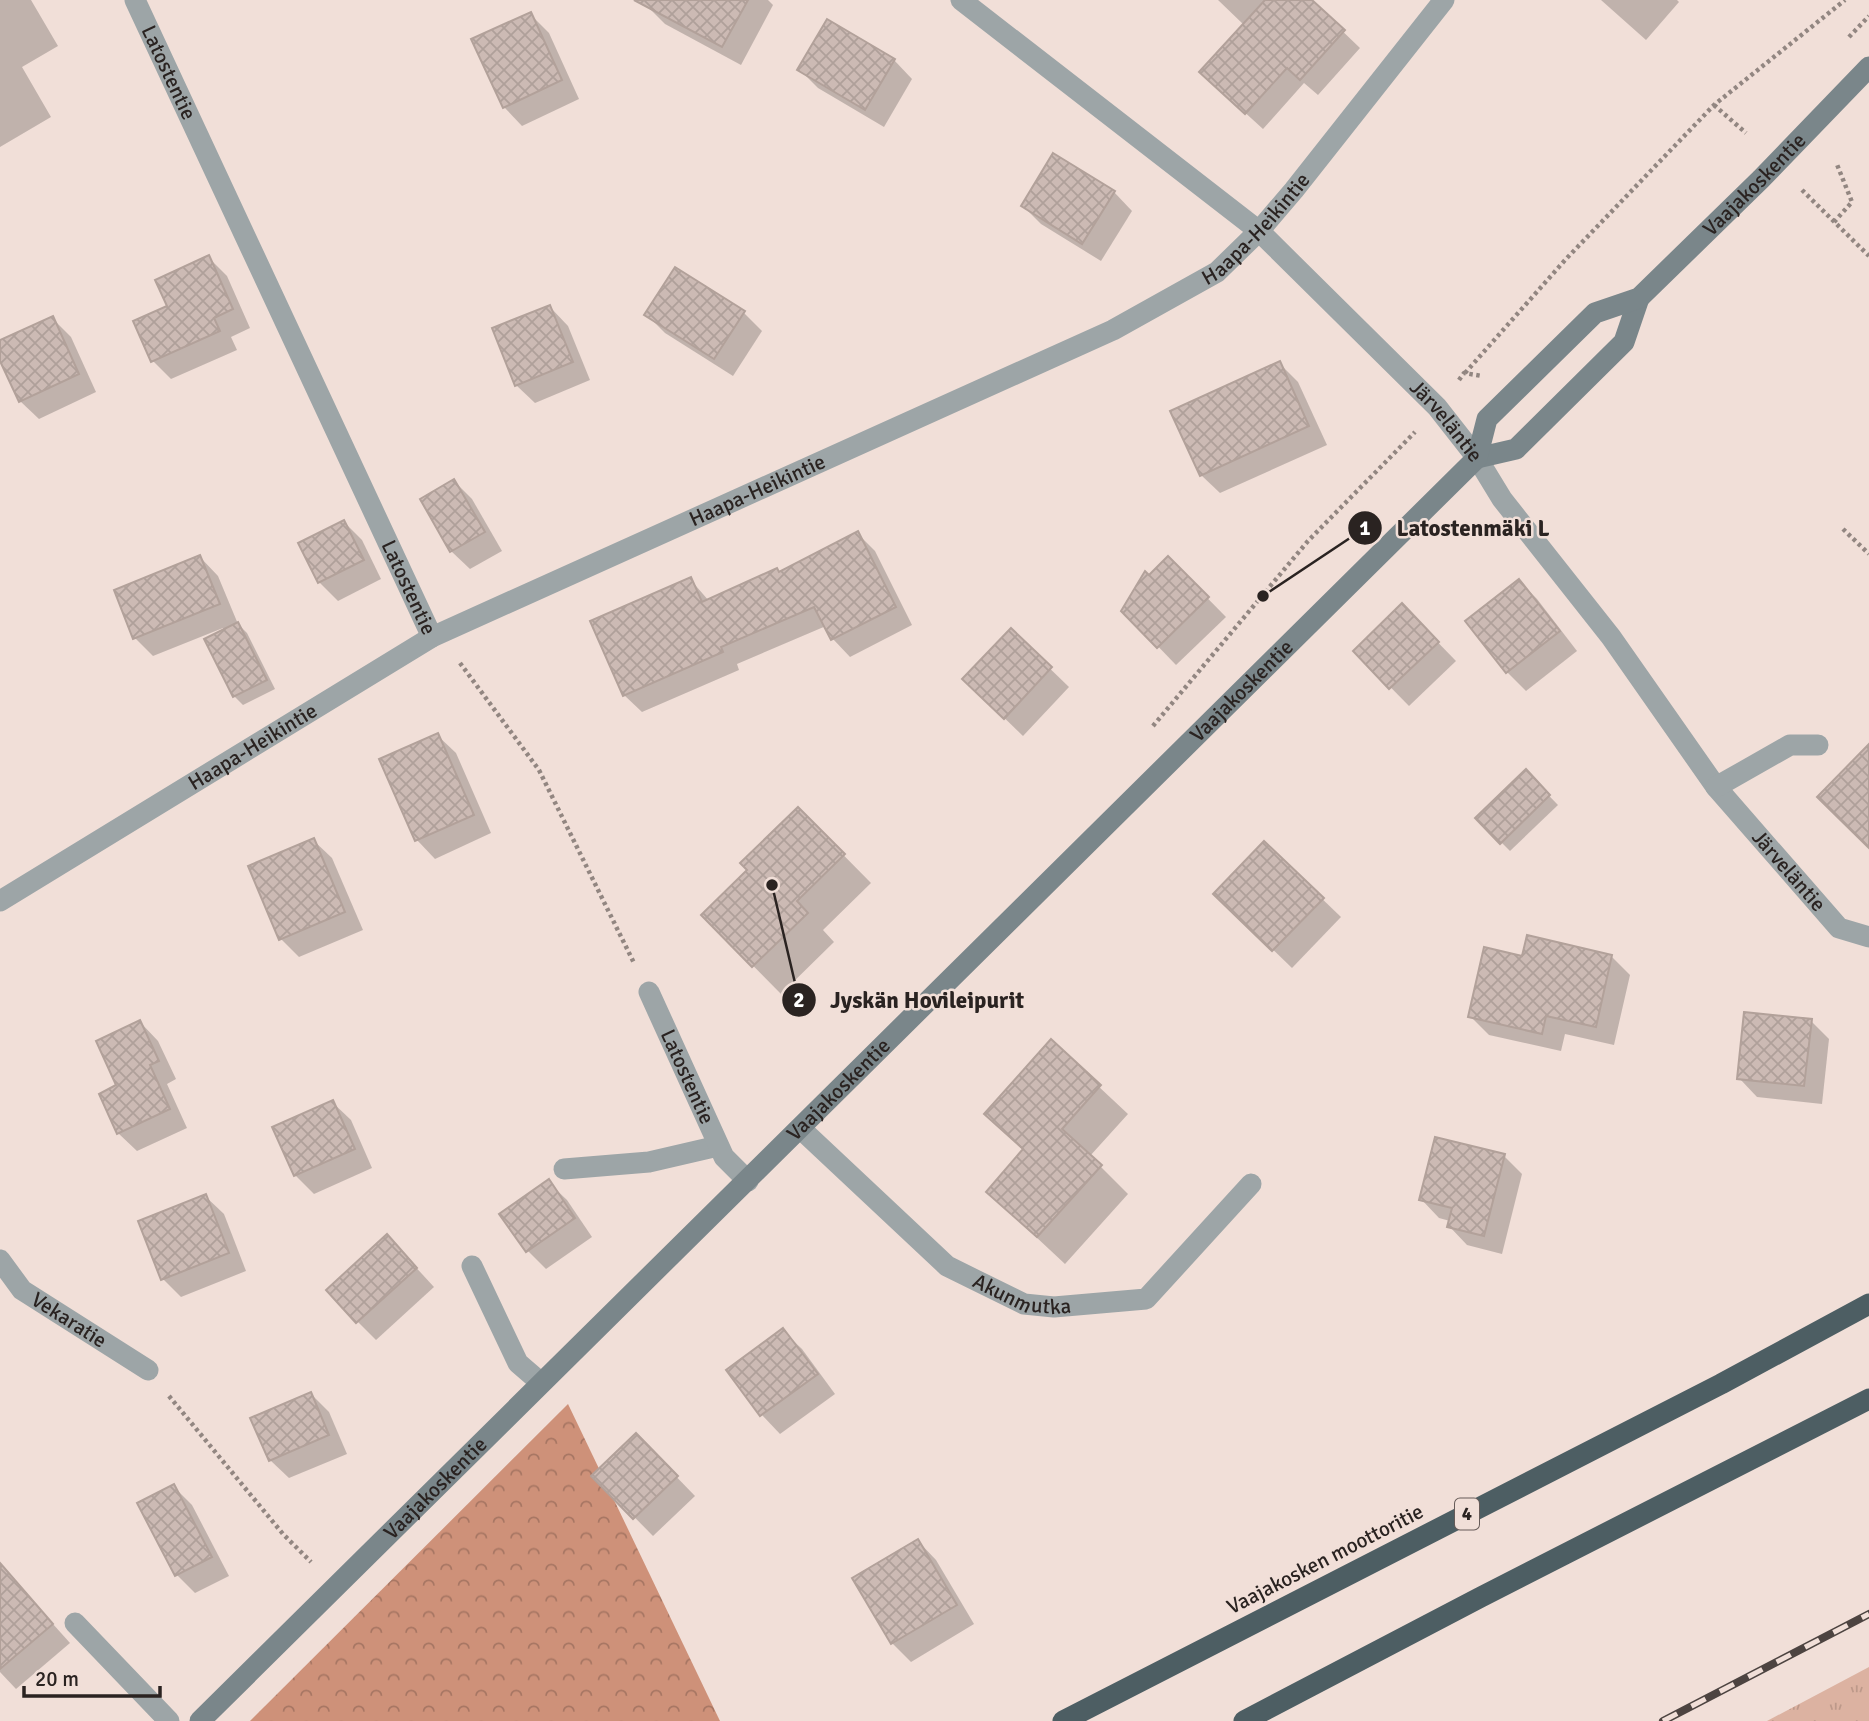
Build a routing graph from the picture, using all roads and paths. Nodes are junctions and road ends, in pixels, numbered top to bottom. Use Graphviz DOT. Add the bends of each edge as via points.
graph roads {
  1 [pos="135,0"];
  2 [pos="961,0"];
  3 [pos="1444,0"];
  4 [pos="1845,0"];
  5 [pos="1869,67"];
  6 [pos="1714,105"];
  7 [pos="1746,133"];
  8 [pos="1836,162"];
  9 [pos="1802,190"];
  10 [pos="1834,222"];
  11 [pos="1259,231"];
  12 [pos="1869,256"];
  13 [pos="1639,299"];
  14 [pos="1464,373"];
  15 [pos="1477,458"];
  16 [pos="1843,528"];
  17 [pos="1869,554"];
  18 [pos="432,637"];
  19 [pos="1818,745"];
  20 [pos="1716,787"];
  21 [pos="0,901"];
  22 [pos="1869,937"];
  23 [pos="649,992"];
  24 [pos="801,1129"];
  25 [pos="718,1146"];
  26 [pos="564,1168"];
  27 [pos="748,1181"];
  28 [pos="1251,1184"];
  29 [pos="0,1260"];
  30 [pos="472,1266"];
  31 [pos="1869,1304"];
  32 [pos="148,1370"];
  33 [pos="540,1382"];
  34 [pos="1869,1399"];
  35 [pos="315,1565"];
  36 [pos="75,1623"];
  37 [pos="169,1721"];
  38 [pos="200,1721"];
  39 [pos="1063,1721"];
  40 [pos="1244,1721"];
  1 -- 18 [label="street, Latostentie"];
  2 -- 11 [label="street, Järveläntie"];
  3 -- 11 [label="street, Haapa-Heikintie"];
  4 -- 6 [label="path"];
  5 -- 13 [label="main road, Vaajakoskentie"];
  6 -- 7 [label="path"];
  6 -- 14 [label="path" via="1566,258"];
  8 -- 10 [label="path" via="1852,202"];
  9 -- 10 [label="path"];
  10 -- 12 [label="path"];
  11 -- 15 [label="street, Järveläntie" via="1437,407"];
  11 -- 18 [label="street, Haapa-Heikintie" via="1217,272 1113,330"];
  13 -- 15 [label="main road, Vaajakoskentie" via="1624,342 1516,449"];
  13 -- 15 [label="main road, Vaajakoskentie" via="1595,313 1487,419"];
  15 -- 20 [label="street, Järveläntie" via="1502,499 1611,637"];
  15 -- 24 [label="main road, Vaajakoskentie"];
  16 -- 17 [label="path"];
  18 -- 21 [label="street, Haapa-Heikintie"];
  18 -- 23 [label="path, Latostentie" via="461,664 539,770"];
  19 -- 20 [label="street" via="1790,745"];
  20 -- 22 [label="street, Järveläntie" via="1839,928"];
  23 -- 25 [label="street, Latostentie"];
  24 -- 27 [label="main road, Vaajakoskentie"];
  24 -- 28 [label="street, Akunmutka" via="947,1266 1024,1304 1054,1307 1146,1299"];
  25 -- 26 [label="street" via="649,1162"];
  25 -- 27 [label="street, Latostentie"];
  27 -- 33 [label="main road, Vaajakoskentie"];
  29 -- 32 [label="street, Vekaratie" via="22,1290"];
  30 -- 33 [label="street" via="518,1363"];
  31 -- 39 [label="highway, Vaajakosken moottoritie / 4"];
  32 -- 35 [label="path" via="283,1534"];
  33 -- 38 [label="main road, Vaajakoskentie"];
  34 -- 40 [label="highway"];
  36 -- 37 [label="street"];
}
